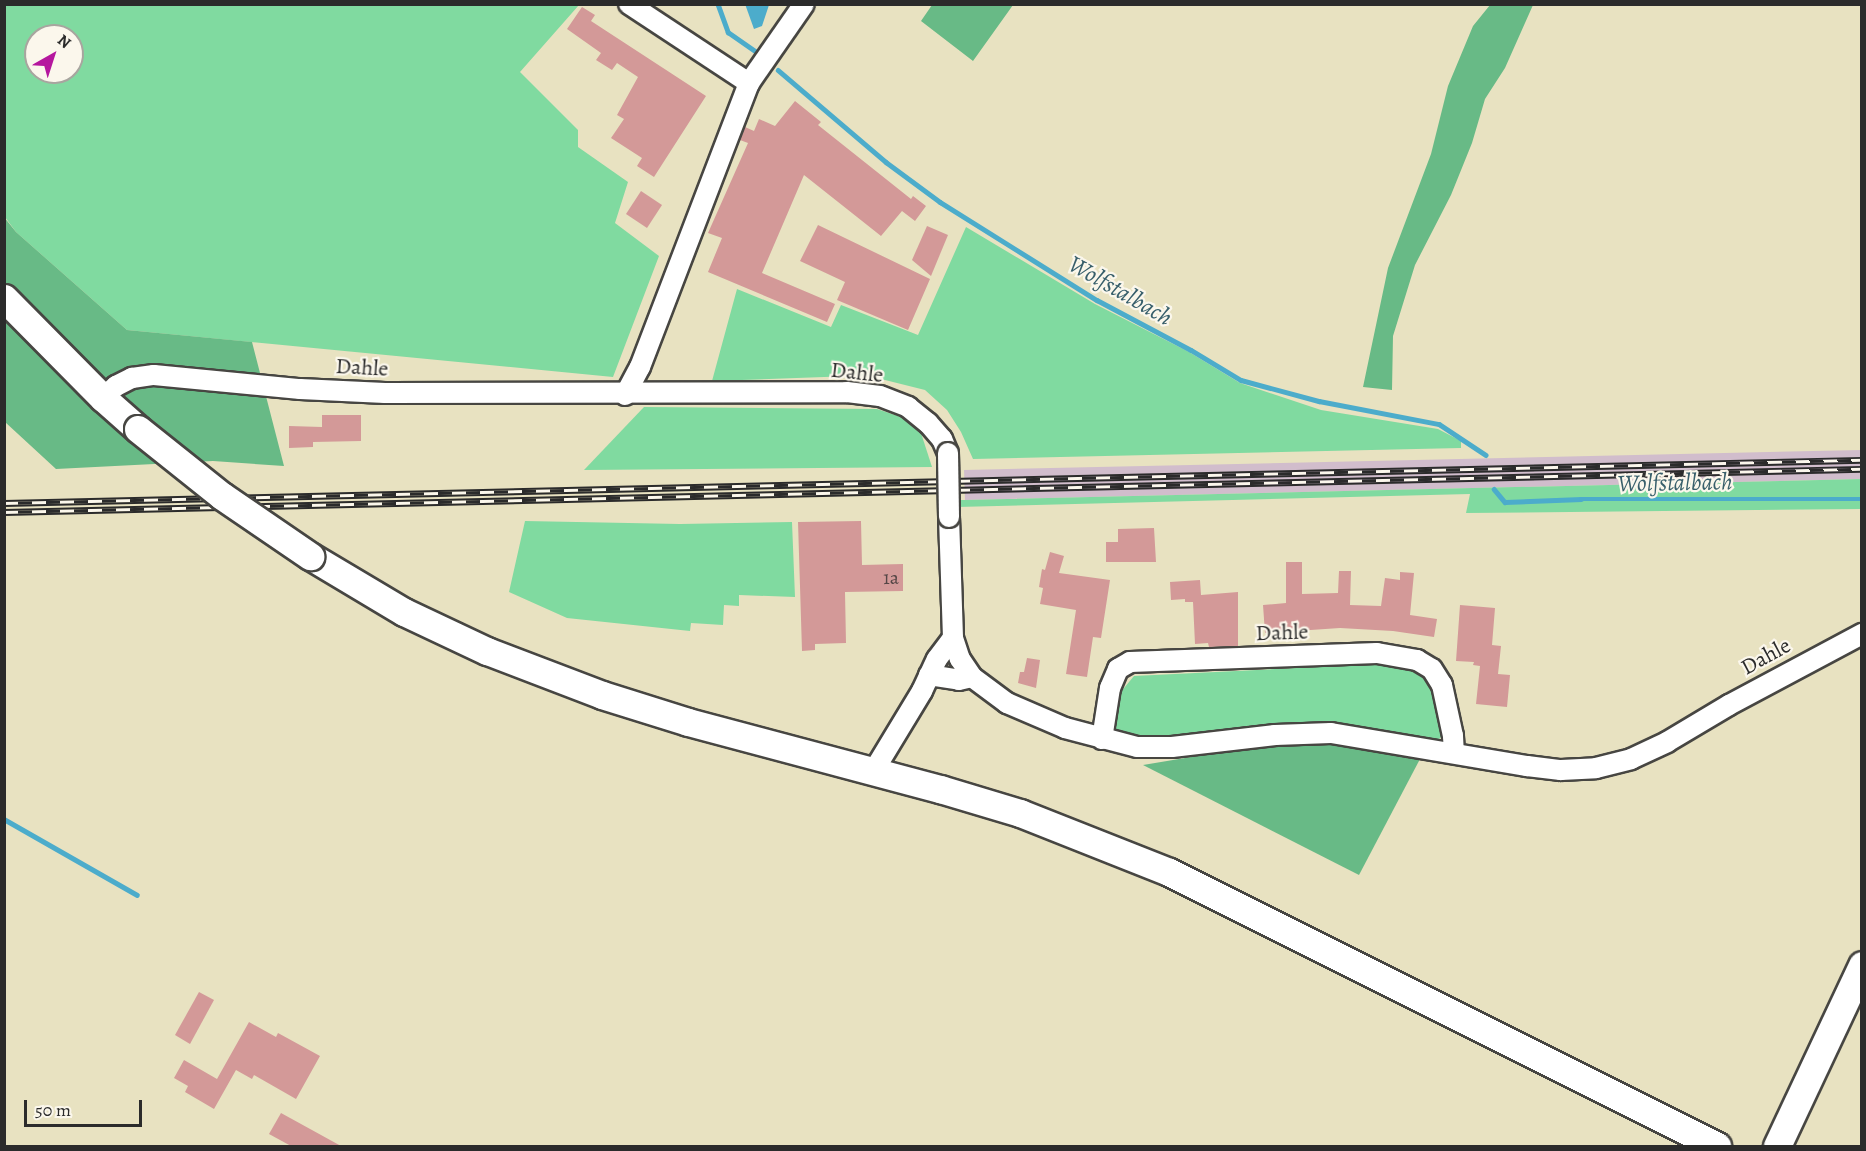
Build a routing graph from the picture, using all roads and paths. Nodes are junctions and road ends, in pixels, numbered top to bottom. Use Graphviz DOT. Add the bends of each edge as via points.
graph roads {
  1 [pos="629,4"];
  2 [pos="804,4"];
  3 [pos="749,83"];
  4 [pos="4,298"];
  5 [pos="625,394"];
  6 [pos="103,398"];
  7 [pos="1862,634"];
  8 [pos="953,638"];
  9 [pos="929,675"];
  10 [pos="972,677"];
  11 [pos="1102,739"];
  12 [pos="1454,753"];
  13 [pos="873,772"];
  14 [pos="1862,965"];
  15 [pos="1717,1146"];
  16 [pos="1777,1146"];
  1 -- 3 [label="street"];
  2 -- 3 [label="street"];
  3 -- 5 [label="street" via="640,367"];
  4 -- 6 [label="main road"];
  5 -- 6 [label="street, Dahle" via="385,393 154,375 132,378"];
  5 -- 8 [label="street, Dahle, bridge" via="847,392 880,396 908,407 942,439 948,453"];
  6 -- 13 [label="main road, bridge" via="222,496 310,556 404,612 488,651 602,695"];
  7 -- 12 [label="street, Dahle" via="1631,759 1596,768 1561,770"];
  8 -- 9 [label="street"];
  8 -- 10 [label="street, Dahle"];
  9 -- 10 [label="street" via="959,680"];
  9 -- 13 [label="street"];
  10 -- 11 [label="street, Dahle" via="1007,703"];
  11 -- 12 [label="street, Dahle" via="1137,747 1172,747 1331,733"];
  11 -- 12 [label="street, Dahle" via="1110,688 1118,669 1130,662 1377,653 1417,660 1432,669 1442,685"];
  13 -- 15 [label="main road" via="1020,813 1169,872"];
  14 -- 16 [label="main road"];
}
